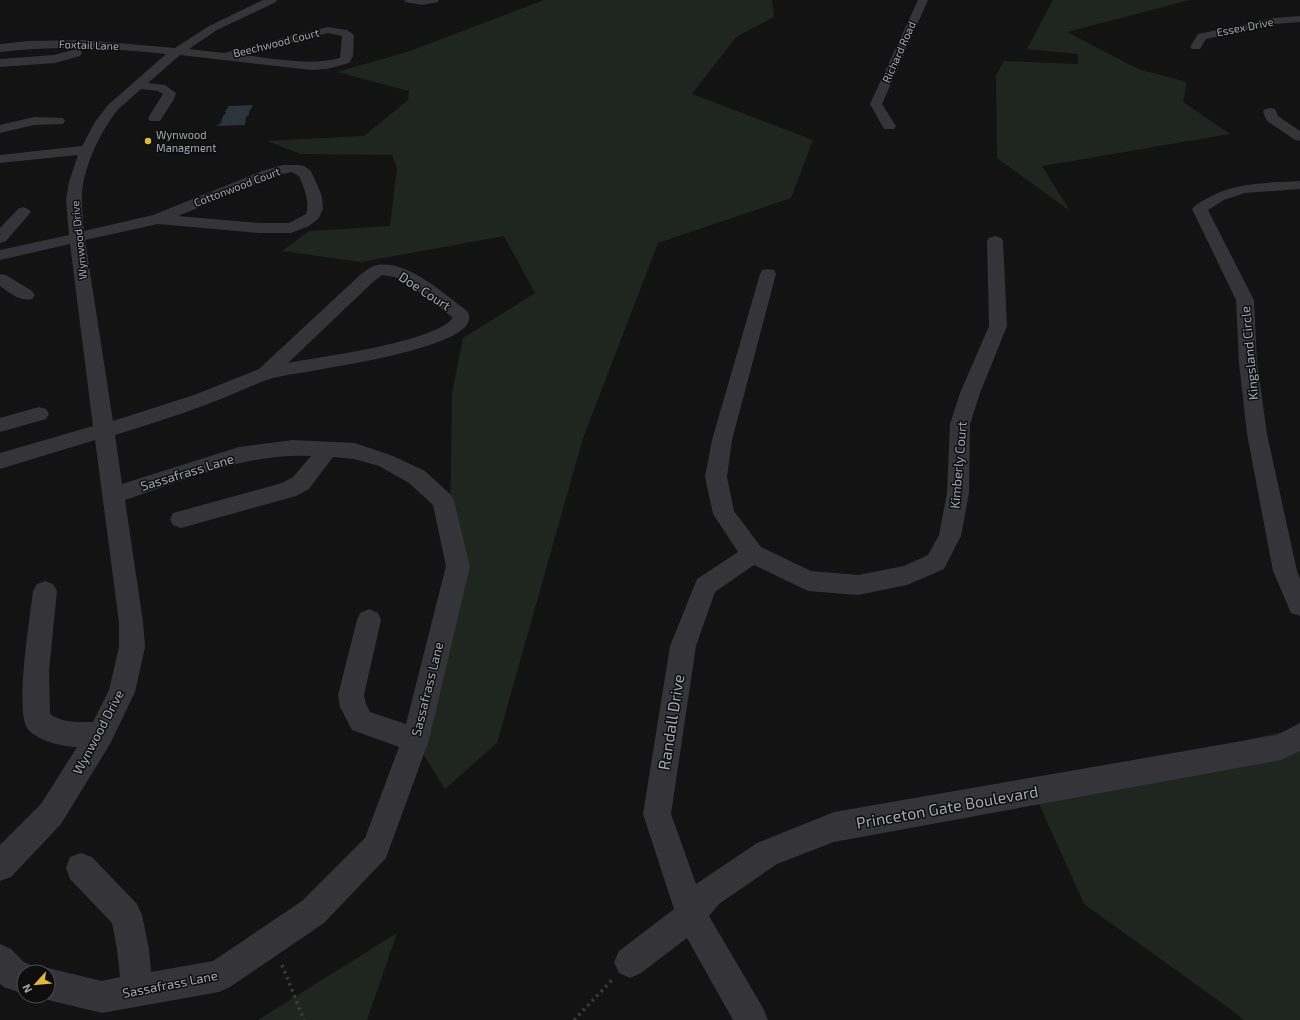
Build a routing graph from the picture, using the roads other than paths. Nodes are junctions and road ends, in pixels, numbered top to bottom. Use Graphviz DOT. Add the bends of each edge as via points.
graph roads {
  1 [pos="272,0"];
  2 [pos="408,0"];
  3 [pos="434,0"];
  4 [pos="923,0"];
  5 [pos="1300,19"];
  6 [pos="15,35"];
  7 [pos="88,43"];
  8 [pos="22,45"];
  9 [pos="1196,47"];
  10 [pos="0,48"];
  11 [pos="178,52"];
  12 [pos="224,56"];
  13 [pos="0,63"];
  14 [pos="138,85"];
  15 [pos="1270,112"];
  16 [pos="155,118"];
  17 [pos="58,120"];
  18 [pos="889,126"];
  19 [pos="0,128"];
  20 [pos="1300,137"];
  21 [pos="87,150"];
  22 [pos="0,159"];
  23 [pos="1292,185"];
  24 [pos="1300,198"];
  25 [pos="23,212"];
  26 [pos="158,219"];
  27 [pos="77,237"];
  28 [pos="0,238"];
  29 [pos="995,241"];
  30 [pos="0,255"];
  31 [pos="768,274"];
  32 [pos="0,279"];
  33 [pos="26,295"];
  34 [pos="266,373"];
  35 [pos="39,414"];
  36 [pos="0,425"];
  37 [pos="104,430"];
  38 [pos="326,450"];
  39 [pos="0,461"];
  40 [pos="113,494"];
  41 [pos="181,519"];
  42 [pos="753,554"];
  43 [pos="45,591"];
  44 [pos="1300,606"];
  45 [pos="369,620"];
  46 [pos="100,735"];
  47 [pos="1300,736"];
  48 [pos="414,740"];
  49 [pos="0,866"];
  50 [pos="81,868"];
  51 [pos="690,914"];
  52 [pos="0,960"];
  53 [pos="630,962"];
  54 [pos="16,976"];
  55 [pos="56,986"];
  56 [pos="137,991"];
  57 [pos="751,1020"];
  1 -- 11 [label="street, Wynwood Drive" via="213,28"];
  2 -- 3 [label="street"];
  4 -- 18 [label="street, Richard Road" via="876,104"];
  5 -- 9 [label="street, Essex Drive" via="1274,21 1202,36"];
  6 -- 8 [label="street" via="32,33"];
  7 -- 8 [label="street, Foxtail Lane"];
  7 -- 11 [label="street, Foxtail Lane"];
  7 -- 13 [label="street" via="79,52 56,59"];
  8 -- 10 [label="street, Foxtail Lane"];
  11 -- 12 [label="street, Beechwood Court"];
  11 -- 14 [label="street, Wynwood Drive"];
  12 -- 12 [label="street, Beechwood Court" via="311,66 327,65 344,60 347,56 348,35 337,31 322,31"];
  14 -- 16 [label="street" via="161,88 170,93"];
  14 -- 21 [label="street, Wynwood Drive" via="102,122"];
  15 -- 20 [label="street" via="1272,118"];
  17 -- 19 [label="street" via="34,121"];
  21 -- 22 [label="street"];
  21 -- 27 [label="street, Wynwood Drive" via="76,182 74,200"];
  23 -- 24 [label="street"];
  23 -- 44 [label="street, Kingsland Circle" via="1244,189 1219,197 1200,209 1244,300 1248,362 1257,434 1285,571"];
  25 -- 28 [label="street"];
  26 -- 26 [label="street, Cottonwood Court" via="290,228 313,216 314,196 306,174 299,169 283,169"];
  26 -- 27 [label="street, Cottonwood Court"];
  27 -- 30 [label="street, Cottonwood Court"];
  27 -- 37 [label="street, Wynwood Drive"];
  29 -- 42 [label="street, Kimberly Court" via="998,326 960,424 958,493 950,536 936,562 907,575 858,585 808,581"];
  31 -- 42 [label="street, Kimberly Court" via="746,346 722,440 716,477 724,514"];
  32 -- 33 [label="street"];
  34 -- 34 [label="street, Doe Court" via="406,347 453,329 462,320 461,315 399,272 379,270 367,278"];
  34 -- 37 [label="street, Doe Court" via="227,391"];
  35 -- 36 [label="street"];
  37 -- 39 [label="street"];
  37 -- 40 [label="street, Wynwood Drive"];
  38 -- 40 [label="street, Sassafrass Lane" via="293,447 238,455"];
  38 -- 41 [label="street" via="301,483 288,490"];
  38 -- 48 [label="street, Sassafrass Lane" via="355,451 386,461 416,477 443,501 458,566"];
  40 -- 46 [label="street, Wynwood Drive" via="131,622 132,647 122,692"];
  42 -- 51 [label="street, Randall Drive" via="705,586 683,646 657,814"];
  43 -- 46 [label="street" via="36,667 37,720 46,728 63,733"];
  45 -- 48 [label="street" via="351,695 353,707 361,721"];
  46 -- 49 [label="street, Wynwood Drive" via="51,814"];
  47 -- 51 [label="street, Princeton Gate Boulevard" via="1281,747 834,828 767,853 708,893"];
  48 -- 56 [label="street, Sassafrass Lane" via="376,848 313,912 219,976"];
  50 -- 56 [label="street" via="126,915 133,949"];
  51 -- 53 [label="street, Princeton Gate Boulevard"];
  51 -- 57 [label="street, Randall Drive"];
  52 -- 54 [label="street"];
  55 -- 56 [label="street, Sassafrass Lane" via="102,997"];
}
